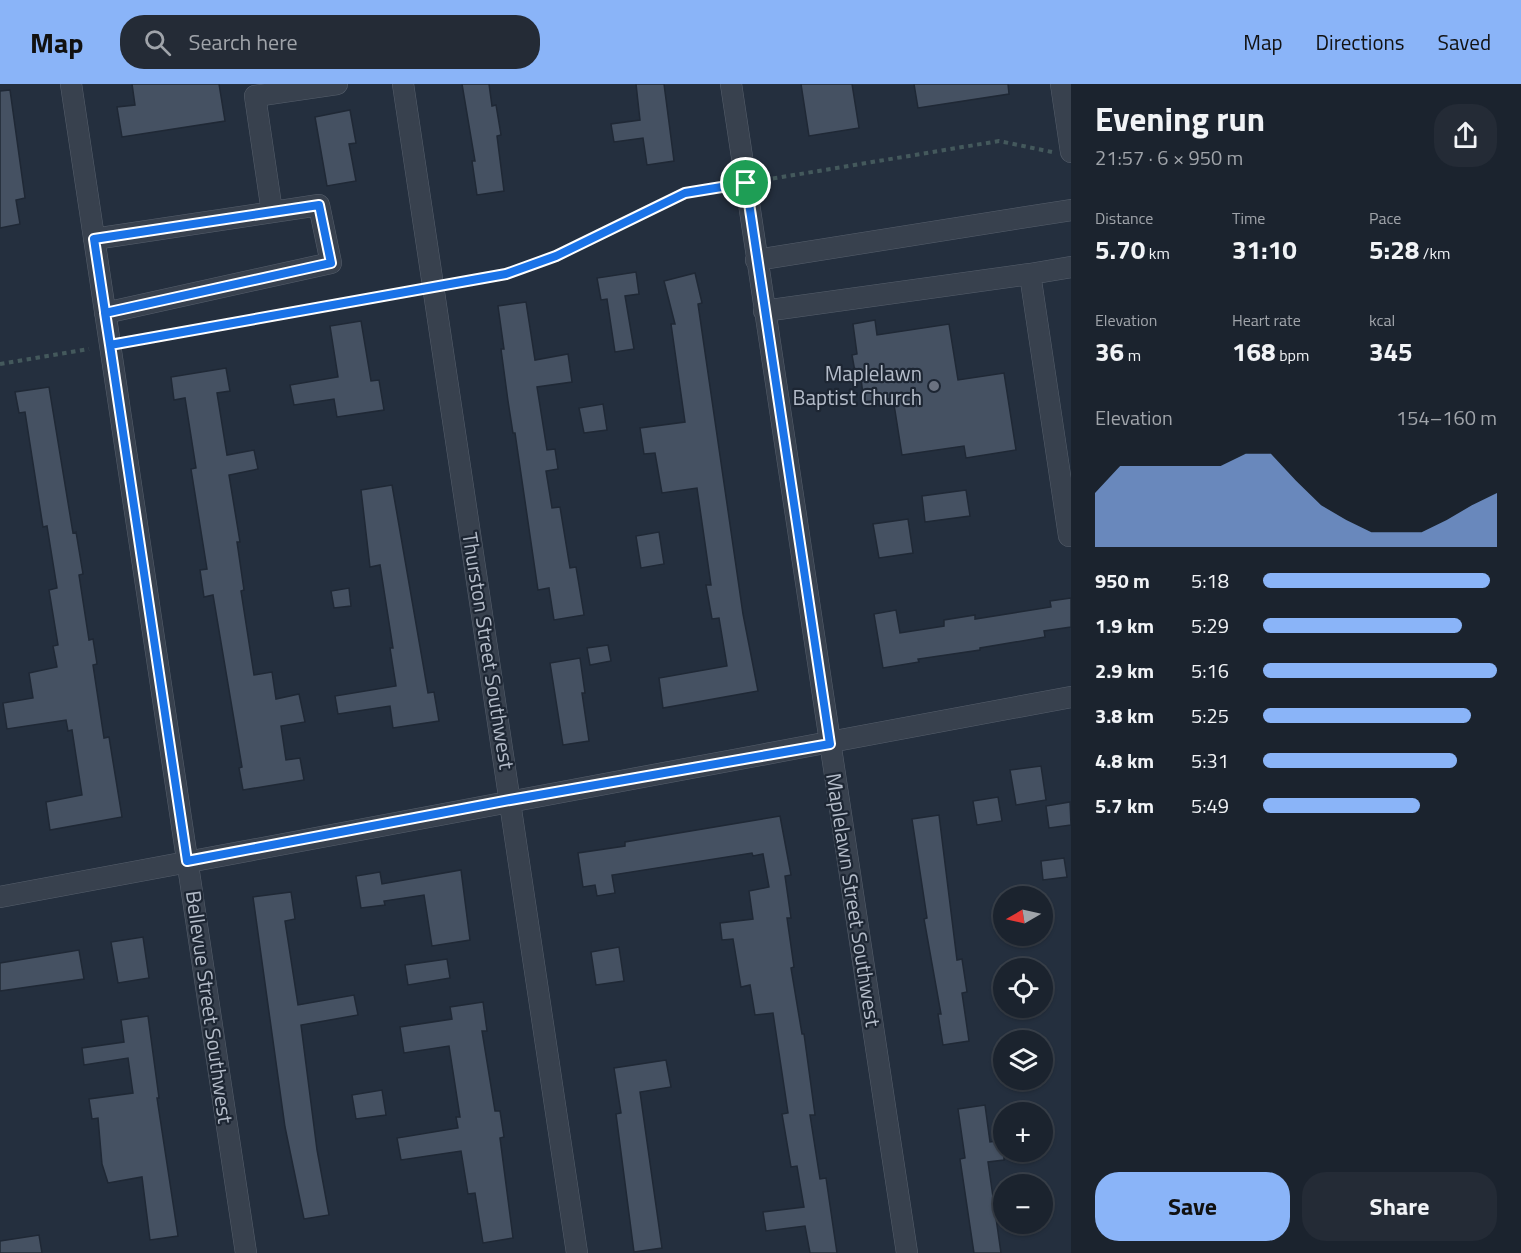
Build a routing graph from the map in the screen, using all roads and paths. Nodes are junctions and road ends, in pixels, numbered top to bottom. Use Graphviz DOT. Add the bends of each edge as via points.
graph roads {
  1 [pos="71,84"];
  2 [pos="337,84"];
  3 [pos="403,84"];
  4 [pos="731,84"];
  5 [pos="1061,84"];
  6 [pos="1066,152"];
  7 [pos="746,183"];
  8 [pos="1071,210"];
  9 [pos="272,212"];
  10 [pos="94,239"];
  11 [pos="756,260"];
  12 [pos="1071,267"];
  13 [pos="1030,274"];
  14 [pos="432,288"];
  15 [pos="764,311"];
  16 [pos="105,313"];
  17 [pos="110,345"];
  18 [pos="0,364"];
  19 [pos="1071,536"];
  20 [pos="1071,697"];
  21 [pos="830,744"];
  22 [pos="510,800"];
  23 [pos="187,861"];
  24 [pos="0,897"];
  25 [pos="246,1253"];
  26 [pos="577,1253"];
  27 [pos="907,1253"];
  1 -- 10 [label="street, Bellevue Street Southwest"];
  2 -- 9 [label="street" via="255,96"];
  3 -- 14 [label="street, Thurston Street Southwest"];
  4 -- 7 [label="street, Maplelawn Street Southwest"];
  5 -- 6 [label="street"];
  6 -- 7 [label="path" via="1042,152 999,141"];
  7 -- 11 [label="street, Maplelawn Street Southwest"];
  7 -- 14 [label="path" via="685,193 556,256 506,274"];
  8 -- 11 [label="street"];
  9 -- 10 [label="street"];
  9 -- 16 [label="street" via="319,205 331,263"];
  10 -- 16 [label="street, Bellevue Street Southwest"];
  11 -- 15 [label="street, Maplelawn Street Southwest"];
  12 -- 13 [label="street"];
  13 -- 15 [label="street"];
  13 -- 19 [label="street"];
  14 -- 17 [label="path"];
  14 -- 22 [label="street, Thurston Street Southwest"];
  15 -- 21 [label="street, Maplelawn Street Southwest"];
  16 -- 17 [label="street, Bellevue Street Southwest"];
  17 -- 18 [label="path"];
  17 -- 23 [label="street, Bellevue Street Southwest"];
  20 -- 21 [label="street"];
  21 -- 22 [label="street"];
  21 -- 27 [label="street, Maplelawn Street Southwest"];
  22 -- 23 [label="street"];
  22 -- 26 [label="street, Thurston Street Southwest"];
  23 -- 24 [label="street"];
  23 -- 25 [label="street, Bellevue Street Southwest"];
}
